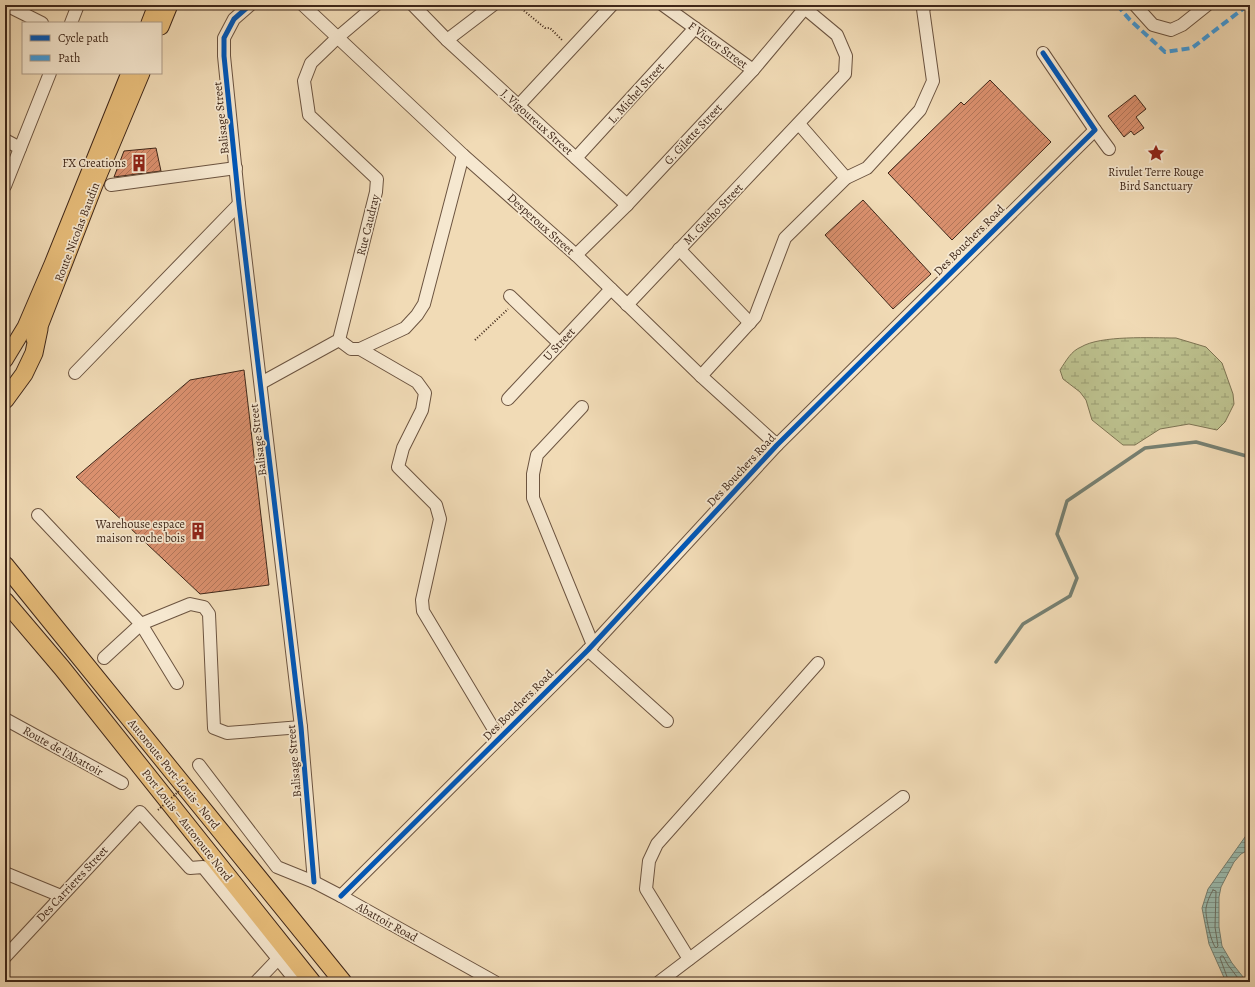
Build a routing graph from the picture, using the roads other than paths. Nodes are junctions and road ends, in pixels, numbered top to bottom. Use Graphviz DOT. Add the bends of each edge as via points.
graph roads {
  1 [pos="6,5"];
  2 [pos="78,5"];
  3 [pos="156,5"];
  4 [pos="170,5"];
  5 [pos="250,5"];
  6 [pos="303,5"];
  7 [pos="376,5"];
  8 [pos="413,5"];
  9 [pos="493,5"];
  10 [pos="612,5"];
  11 [pos="662,5"];
  12 [pos="1135,5"];
  13 [pos="1207,5"];
  14 [pos="803,6"];
  15 [pos="922,6"];
  16 [pos="40,22"];
  17 [pos="70,22"];
  18 [pos="149,22"];
  19 [pos="162,25"];
  20 [pos="695,28"];
  21 [pos="337,38"];
  22 [pos="447,40"];
  23 [pos="1043,53"];
  24 [pos="753,70"];
  25 [pos="50,74"];
  26 [pos="129,74"];
  27 [pos="142,74"];
  28 [pos="519,105"];
  29 [pos="799,124"];
  30 [pos="1095,130"];
  31 [pos="5,140"];
  32 [pos="20,148"];
  33 [pos="1109,149"];
  34 [pos="463,155"];
  35 [pos="576,158"];
  36 [pos="236,168"];
  37 [pos="846,178"];
  38 [pos="5,183"];
  39 [pos="111,185"];
  40 [pos="240,204"];
  41 [pos="627,205"];
  42 [pos="679,249"];
  43 [pos="576,255"];
  44 [pos="611,289"];
  45 [pos="513,298"];
  46 [pos="627,304"];
  47 [pos="750,323"];
  48 [pos="39,329"];
  49 [pos="339,340"];
  50 [pos="560,344"];
  51 [pos="360,349"];
  52 [pos="5,360"];
  53 [pos="75,373"];
  54 [pos="701,376"];
  55 [pos="261,383"];
  56 [pos="5,387"];
  57 [pos="508,399"];
  58 [pos="5,400"];
  59 [pos="582,407"];
  60 [pos="777,446"];
  61 [pos="38,515"];
  62 [pos="5,559"];
  63 [pos="5,565"];
  64 [pos="5,601"];
  65 [pos="39,607"];
  66 [pos="5,611"];
  67 [pos="141,624"];
  68 [pos="36,636"];
  69 [pos="591,648"];
  70 [pos="104,658"];
  71 [pos="818,663"];
  72 [pos="177,683"];
  73 [pos="5,719"];
  74 [pos="667,721"];
  75 [pos="301,727"];
  76 [pos="499,738"];
  77 [pos="199,765"];
  78 [pos="122,783"];
  79 [pos="903,796"];
  80 [pos="5,873"];
  81 [pos="314,882"];
  82 [pos="61,896"];
  83 [pos="342,896"];
  84 [pos="5,957"];
  85 [pos="278,959"];
  86 [pos="689,959"];
  87 [pos="256,982"];
  88 [pos="297,982"];
  89 [pos="312,982"];
  90 [pos="343,982"];
  91 [pos="495,982"];
  92 [pos="659,982"];
  1 -- 16 [label="street"];
  2 -- 17 [label="street"];
  3 -- 18 [label="main road"];
  4 -- 19 [label="main road"];
  5 -- 36 [label="street, Balisage Street" via="234,19 224,38"];
  6 -- 21 [label="street, Desperoux Street"];
  7 -- 21 [label="street"];
  8 -- 22 [label="street, J. Vigoureux Street"];
  9 -- 22 [label="street"];
  10 -- 28 [label="street"];
  11 -- 20 [label="street, F Victor Street"];
  12 -- 13 [label="street" via="1153,25 1171,30 1182,25"];
  14 -- 24 [label="street, G. Gilette Street"];
  14 -- 29 [label="street, M. Gueho Street" via="836,34 846,56 846,74"];
  15 -- 37 [label="street" via="933,81 920,110 867,168"];
  20 -- 24 [label="street, F Victor Street"];
  20 -- 35 [label="street, L. Michel Street"];
  21 -- 34 [label="street, Desperoux Street"];
  21 -- 49 [label="street, Rue Caudray" via="311,63 304,81 309,115 377,179 376,192"];
  22 -- 28 [label="street, J. Vigoureux Street"];
  23 -- 30 [label="street"];
  24 -- 41 [label="street, G. Gilette Street"];
  25 -- 32 [label="street"];
  26 -- 52 [label="main road, Route Nicolas Baudin" via="25,327"];
  27 -- 48 [label="main road, Route Nicolas Baudin"];
  28 -- 35 [label="street, J. Vigoureux Street"];
  29 -- 37 [label="street"];
  29 -- 42 [label="street, M. Gueho Street"];
  30 -- 33 [label="street"];
  30 -- 60 [label="street, Des Bouchers Road"];
  31 -- 32 [label="street"];
  32 -- 38 [label="street"];
  34 -- 43 [label="street, Desperoux Street"];
  34 -- 51 [label="street" via="424,304 418,315 405,328"];
  35 -- 41 [label="street, J. Vigoureux Street"];
  36 -- 39 [label="street"];
  36 -- 40 [label="street, Balisage Street"];
  37 -- 47 [label="street" via="785,238 755,317"];
  40 -- 53 [label="street"];
  40 -- 55 [label="street, Balisage Street"];
  41 -- 43 [label="street, G. Gilette Street"];
  42 -- 46 [label="street, M. Gueho Street"];
  42 -- 47 [label="street"];
  43 -- 44 [label="street, Desperoux Street"];
  44 -- 46 [label="street, Desperoux Street"];
  44 -- 50 [label="street, U Street"];
  45 -- 50 [label="street"];
  46 -- 54 [label="street, Desperoux Street"];
  47 -- 54 [label="street"];
  48 -- 56 [label="main road, Route Nicolas Baudin" via="17,371"];
  48 -- 58 [label="highway" via="34,353 24,374"];
  49 -- 51 [label="street" via="350,349"];
  49 -- 55 [label="street"];
  50 -- 57 [label="street, U Street"];
  51 -- 76 [label="street" via="416,382 425,393 422,410 403,448 398,467 436,505 440,519 422,600 423,611"];
  54 -- 60 [label="street, Desperoux Street"];
  55 -- 75 [label="street, Balisage Street"];
  59 -- 69 [label="street" via="537,454 533,474 533,498"];
  60 -- 69 [label="street, Des Bouchers Road"];
  61 -- 67 [label="street"];
  62 -- 65 [label="highway"];
  63 -- 65 [label="highway, Autoroute Port-Louis - Nord"];
  64 -- 68 [label="highway"];
  65 -- 90 [label="highway, Autoroute Port-Louis - Nord"];
  66 -- 68 [label="street" via="11,619"];
  67 -- 70 [label="street"];
  67 -- 72 [label="street"];
  67 -- 75 [label="street" via="190,604 204,607 209,614 214,728 227,733"];
  68 -- 89 [label="highway, Port Louis – Autoroute Nord"];
  69 -- 74 [label="street"];
  69 -- 76 [label="street, Des Bouchers Road"];
  71 -- 86 [label="street" via="657,844 649,862 646,889"];
  73 -- 78 [label="street, Route de l'Abattoir"];
  75 -- 81 [label="street, Balisage Street"];
  76 -- 83 [label="street, Des Bouchers Road"];
  77 -- 81 [label="street, Abattoir Road" via="277,867"];
  79 -- 86 [label="street"];
  80 -- 82 [label="street"];
  81 -- 83 [label="street, Abattoir Road"];
  82 -- 84 [label="street, Des Carrieres Street"];
  82 -- 85 [label="street, Des Carrieres Street" via="140,812 190,868 203,867"];
  83 -- 91 [label="street, Abattoir Road"];
  85 -- 87 [label="street"];
  85 -- 88 [label="street"];
  86 -- 92 [label="street"];
}
